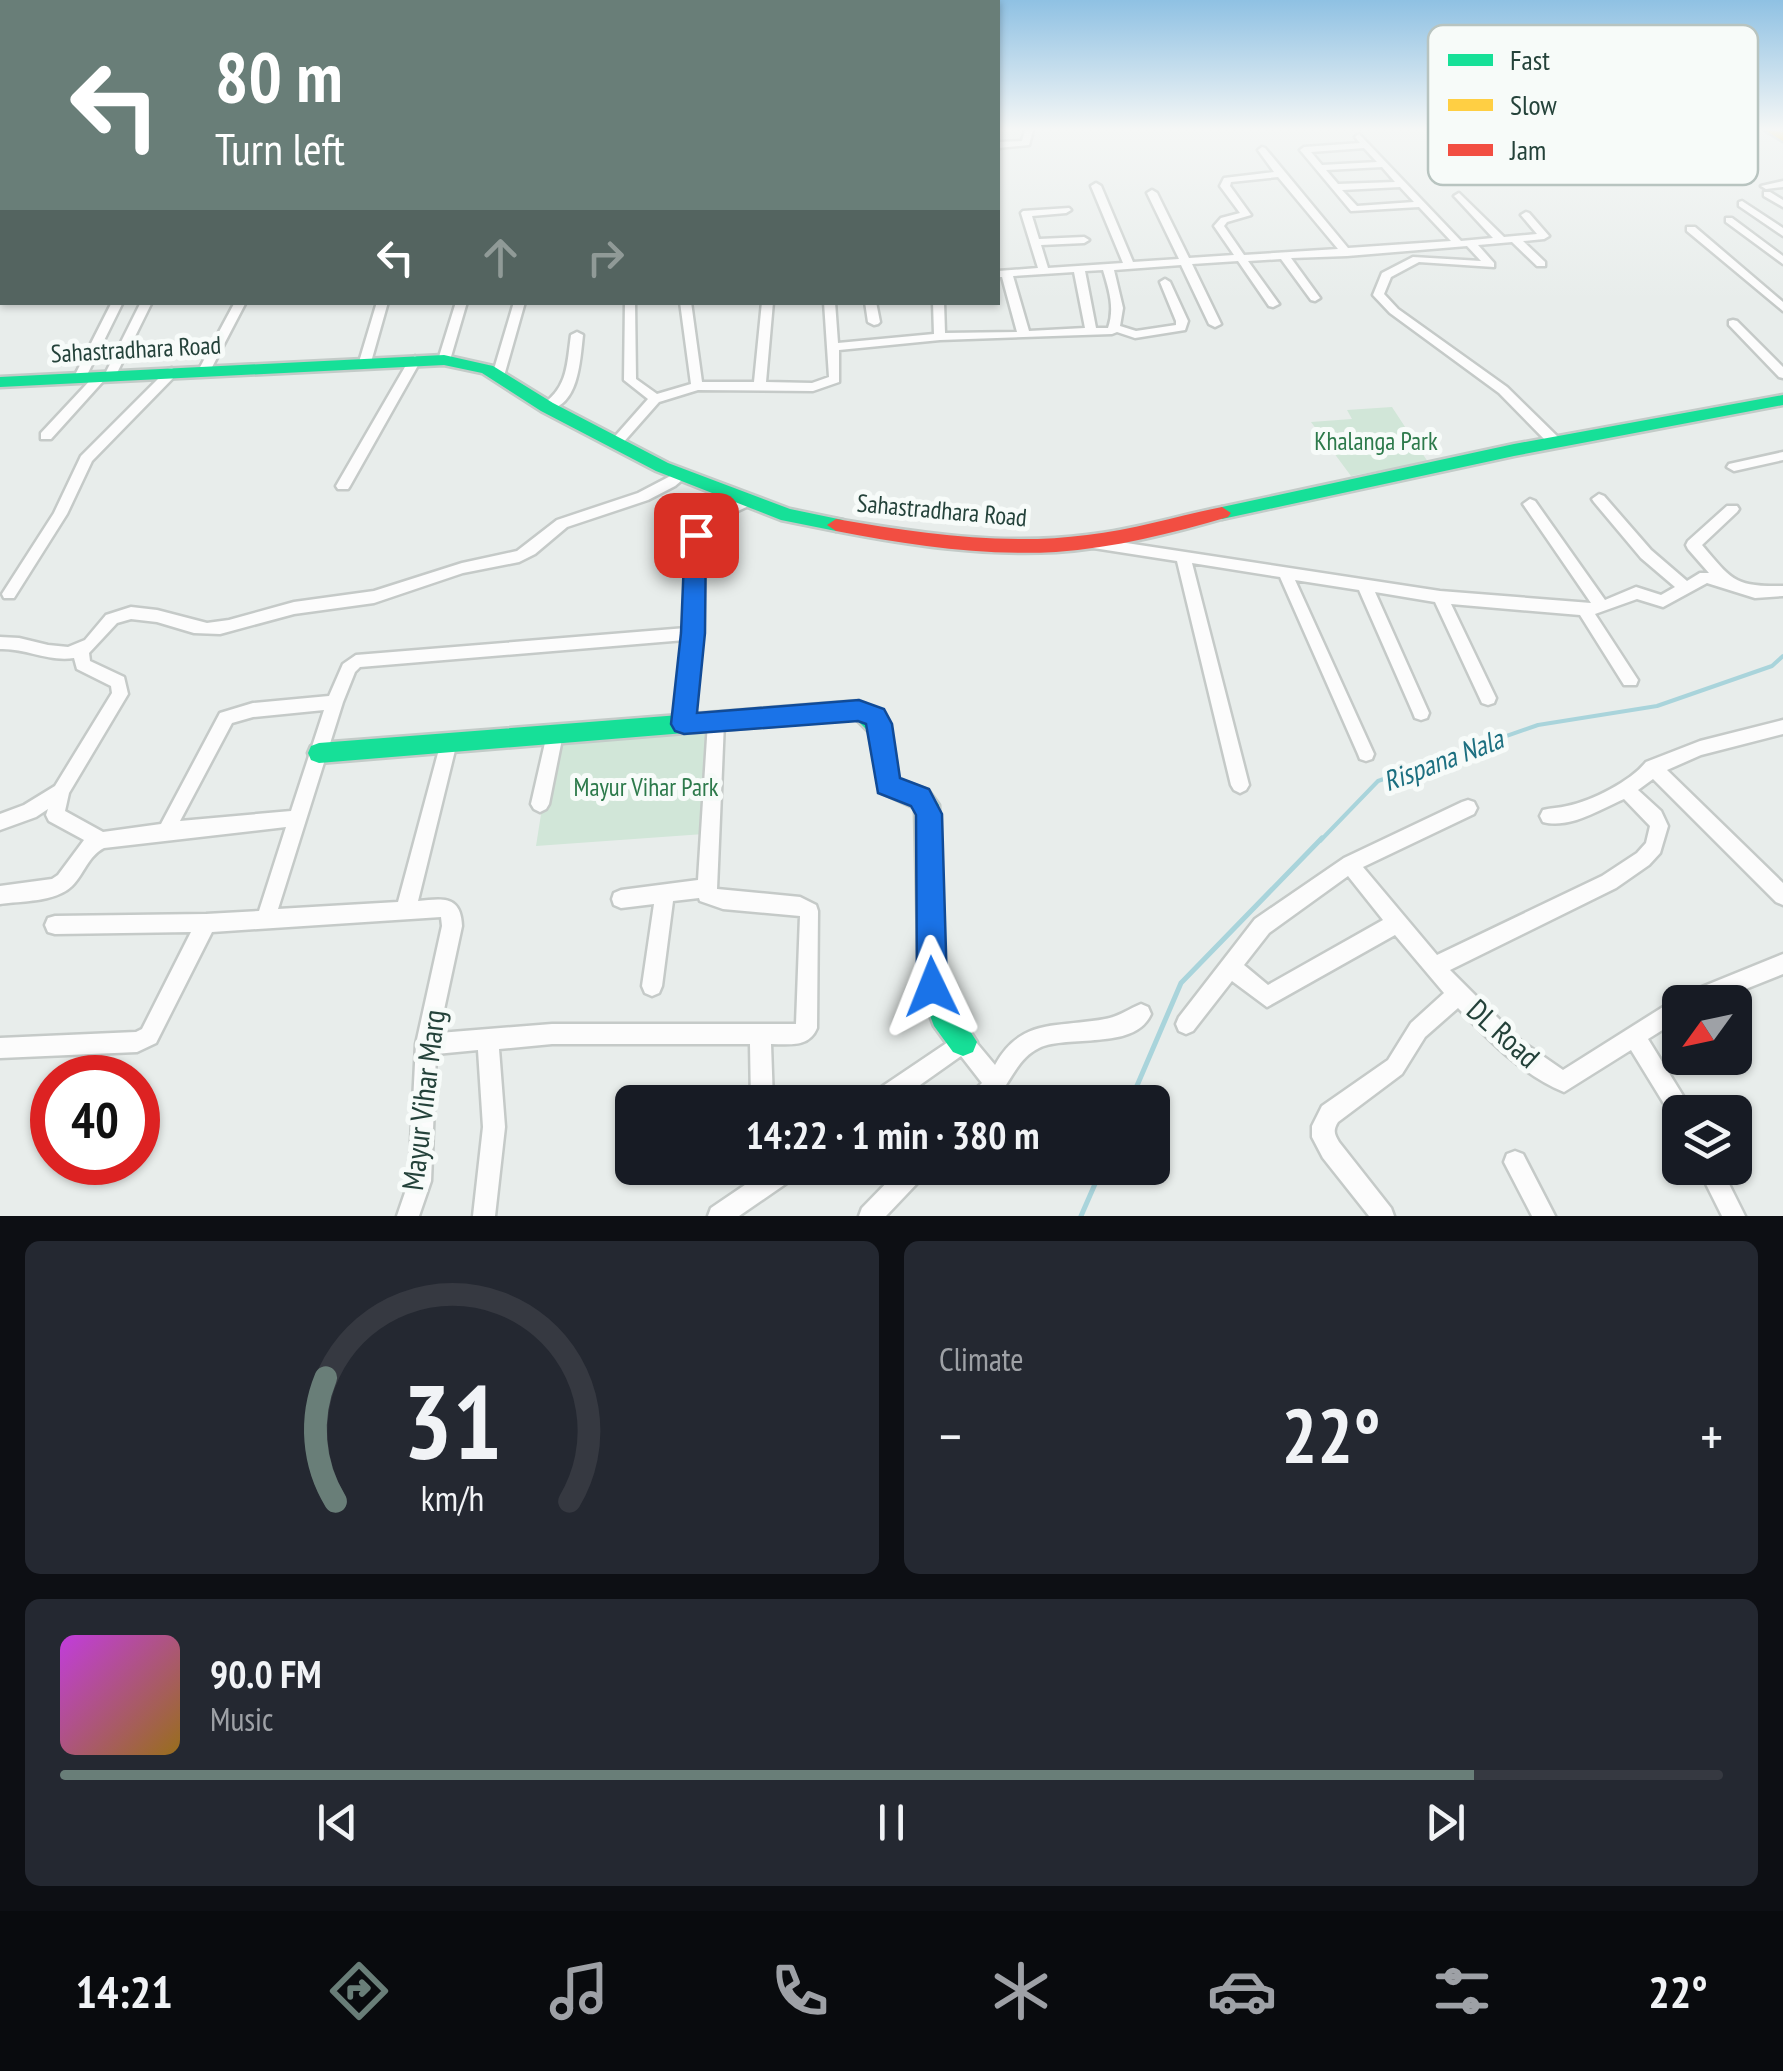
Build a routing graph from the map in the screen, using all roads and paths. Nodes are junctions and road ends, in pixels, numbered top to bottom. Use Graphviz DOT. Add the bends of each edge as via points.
graph roads {
  1 [pos="1096,186"];
  2 [pos="1228,187"];
  3 [pos="1291,187"];
  4 [pos="1335,187"];
  5 [pos="1341,187"];
  6 [pos="1405,187"];
  7 [pos="1775,187"];
  8 [pos="1152,193"];
  9 [pos="1459,196"];
  10 [pos="1422,204"];
  11 [pos="1742,204"];
  12 [pos="1783,204"];
  13 [pos="1066,210"];
  14 [pos="1526,215"];
  15 [pos="1728,220"];
  16 [pos="1691,228"];
  17 [pos="1783,233"];
  18 [pos="1084,240"];
  19 [pos="1516,240"];
  20 [pos="1502,241"];
  21 [pos="1035,242"];
  22 [pos="1464,243"];
  23 [pos="1347,252"];
  24 [pos="1284,255"];
  25 [pos="1242,257"];
  26 [pos="1183,260"];
  27 [pos="1783,261"];
  28 [pos="1128,264"];
  29 [pos="1541,264"];
  30 [pos="1106,265"];
  31 [pos="1079,268"];
  32 [pos="1044,270"];
  33 [pos="1001,271"];
  34 [pos="1164,282"];
  35 [pos="1315,298"];
  36 [pos="1272,304"];
  37 [pos="117,305"];
  38 [pos="145,305"];
  39 [pos="238,305"];
  40 [pos="383,305"];
  41 [pos="461,305"];
  42 [pos="519,305"];
  43 [pos="630,305"];
  44 [pos="685,305"];
  45 [pos="768,305"];
  46 [pos="828,305"];
  47 [pos="871,305"];
  48 [pos="938,305"];
  49 [pos="1783,308"];
  50 [pos="874,322"];
  51 [pos="1733,323"];
  52 [pos="1216,324"];
  53 [pos="1116,328"];
  54 [pos="1091,331"];
  55 [pos="577,335"];
  56 [pos="1024,335"];
  57 [pos="940,337"];
  58 [pos="834,346"];
  59 [pos="415,360"];
  60 [pos="444,360"];
  61 [pos="365,362"];
  62 [pos="204,371"];
  63 [pos="172,372"];
  64 [pos="1783,374"];
  65 [pos="97,376"];
  66 [pos="498,376"];
  67 [pos="0,382"];
  68 [pos="697,386"];
  69 [pos="760,386"];
  70 [pos="655,399"];
  71 [pos="1782,402"];
  72 [pos="546,406"];
  73 [pos="46,436"];
  74 [pos="616,442"];
  75 [pos="1555,442"];
  76 [pos="1783,456"];
  77 [pos="1734,467"];
  78 [pos="682,474"];
  79 [pos="343,486"];
  80 [pos="1599,499"];
  81 [pos="750,500"];
  82 [pos="1530,504"];
  83 [pos="1732,510"];
  84 [pos="1087,542"];
  85 [pos="1183,558"];
  86 [pos="1286,573"];
  87 [pos="1725,581"];
  88 [pos="1364,584"];
  89 [pos="1686,588"];
  90 [pos="1783,591"];
  91 [pos="9,594"];
  92 [pos="1440,597"];
  93 [pos="1594,608"];
  94 [pos="693,633"];
  95 [pos="0,643"];
  96 [pos="81,650"];
  97 [pos="1630,680"];
  98 [pos="1488,698"];
  99 [pos="334,702"];
  100 [pos="1421,713"];
  101 [pos="716,722"];
  102 [pos="684,724"];
  103 [pos="1783,727"];
  104 [pos="555,734"];
  105 [pos="450,742"];
  106 [pos="319,753"];
  107 [pos="1366,754"];
  108 [pos="1652,766"];
  109 [pos="1240,785"];
  110 [pos="1626,790"];
  111 [pos="61,791"];
  112 [pos="540,804"];
  113 [pos="1468,808"];
  114 [pos="1549,816"];
  115 [pos="296,818"];
  116 [pos="0,822"];
  117 [pos="166,831"];
  118 [pos="101,840"];
  119 [pos="1350,864"];
  120 [pos="705,888"];
  121 [pos="0,896"];
  122 [pos="664,896"];
  123 [pos="1783,896"];
  124 [pos="621,899"];
  125 [pos="406,909"];
  126 [pos="266,917"];
  127 [pos="1397,922"];
  128 [pos="206,923"];
  129 [pos="55,924"];
  130 [pos="1783,964"];
  131 [pos="1229,966"];
  132 [pos="1434,967"];
  133 [pos="1731,985"];
  134 [pos="652,986"];
  135 [pos="1459,994"];
  136 [pos="1142,1014"];
  137 [pos="1662,1019"];
  138 [pos="1186,1024"];
  139 [pos="760,1034"];
  140 [pos="1636,1038"];
  141 [pos="488,1041"];
  142 [pos="964,1042"];
  143 [pos="426,1044"];
  144 [pos="0,1048"];
  145 [pos="996,1084"];
  146 [pos="762,1085"];
  147 [pos="904,1085"];
  148 [pos="1671,1095"];
  149 [pos="1516,1162"];
  150 [pos="760,1185"];
  151 [pos="900,1185"];
  152 [pos="1718,1185"];
  153 [pos="408,1216"];
  154 [pos="484,1216"];
  155 [pos="719,1216"];
  156 [pos="870,1216"];
  157 [pos="1384,1216"];
  158 [pos="1544,1216"];
  159 [pos="1734,1216"];
  1 -- 28 [label="street"];
  2 -- 25 [label="street" via="1247,213 1220,226"];
  3 -- 23 [label="street"];
  4 -- 5 [label="street"];
  4 -- 10 [label="street" via="1354,209"];
  6 -- 10 [label="street"];
  7 -- 12 [label="street" via="1766,190"];
  8 -- 26 [label="street"];
  9 -- 20 [label="street"];
  10 -- 22 [label="street"];
  11 -- 17 [label="street"];
  13 -- 21 [label="street" via="1027,212"];
  14 -- 19 [label="street" via="1544,236"];
  15 -- 27 [label="street"];
  16 -- 49 [label="street"];
  18 -- 21 [label="street"];
  19 -- 20 [label="street"];
  19 -- 29 [label="street"];
  20 -- 22 [label="street"];
  21 -- 32 [label="street"];
  22 -- 23 [label="street"];
  22 -- 75 [label="street" via="1490,265 1417,259 1386,274 1380,299 1503,390"];
  23 -- 24 [label="street"];
  24 -- 25 [label="street"];
  24 -- 35 [label="street"];
  25 -- 26 [label="street"];
  25 -- 36 [label="street"];
  26 -- 28 [label="street"];
  26 -- 52 [label="street"];
  28 -- 30 [label="street"];
  30 -- 31 [label="street"];
  30 -- 53 [label="street" via="1117,300"];
  31 -- 32 [label="street"];
  31 -- 54 [label="street"];
  32 -- 33 [label="street"];
  33 -- 56 [label="street"];
  34 -- 53 [label="street" via="1181,328 1135,336"];
  37 -- 65 [label="street"];
  38 -- 65 [label="street"];
  39 -- 62 [label="street"];
  40 -- 61 [label="street"];
  41 -- 60 [label="street"];
  42 -- 66 [label="street"];
  43 -- 70 [label="street" via="630,380"];
  44 -- 68 [label="street"];
  45 -- 69 [label="street"];
  46 -- 58 [label="street"];
  47 -- 50 [label="street"];
  48 -- 57 [label="street"];
  51 -- 64 [label="street"];
  53 -- 54 [label="street"];
  54 -- 56 [label="street"];
  55 -- 72 [label="street" via="569,387"];
  56 -- 57 [label="street"];
  57 -- 58 [label="street"];
  58 -- 69 [label="street" via="835,379 826,384"];
  59 -- 60 [label="main road, Sahastradhara Road"];
  59 -- 61 [label="main road, Sahastradhara Road"];
  59 -- 79 [label="street"];
  60 -- 66 [label="main road, Sahastradhara Road"];
  61 -- 62 [label="main road, Sahastradhara Road"];
  62 -- 63 [label="main road, Sahastradhara Road"];
  63 -- 65 [label="main road, Sahastradhara Road"];
  63 -- 91 [label="street" via="86,459"];
  65 -- 67 [label="main road, Sahastradhara Road"];
  65 -- 73 [label="street"];
  66 -- 72 [label="main road, Sahastradhara Road"];
  68 -- 69 [label="street"];
  68 -- 70 [label="street"];
  70 -- 74 [label="street"];
  71 -- 75 [label="main road, Sahastradhara Road"];
  72 -- 74 [label="main road, Sahastradhara Road"];
  74 -- 78 [label="main road, Sahastradhara Road"];
  75 -- 84 [label="main road, Sahastradhara Road"];
  76 -- 77 [label="street"];
  78 -- 81 [label="main road, Sahastradhara Road"];
  78 -- 96 [label="street" via="659,489 555,526 516,557 385,595 220,628 124,614"];
  80 -- 89 [label="street"];
  81 -- 84 [label="main road, Sahastradhara Road" via="788,515 882,534"];
  81 -- 94 [label="street" via="707,520 696,535"];
  82 -- 93 [label="street"];
  83 -- 87 [label="street" via="1692,545"];
  84 -- 85 [label="street"];
  85 -- 86 [label="street"];
  85 -- 109 [label="street"];
  86 -- 88 [label="street"];
  86 -- 107 [label="street"];
  87 -- 89 [label="street" via="1706,576"];
  87 -- 90 [label="street" via="1755,592"];
  88 -- 92 [label="street"];
  88 -- 100 [label="street"];
  89 -- 93 [label="street" via="1660,602 1636,593"];
  92 -- 93 [label="street"];
  92 -- 98 [label="street"];
  93 -- 97 [label="street"];
  94 -- 99 [label="street" via="365,658 349,668"];
  94 -- 102 [label="street"];
  95 -- 96 [label="street"];
  96 -- 111 [label="street" via="82,665 121,687"];
  99 -- 106 [label="street"];
  99 -- 117 [label="street" via="226,718"];
  101 -- 102 [label="main road"];
  101 -- 120 [label="street"];
  101 -- 142 [label="main road" via="859,710 875,716 888,785 927,805 932,987"];
  102 -- 104 [label="main road"];
  103 -- 108 [label="street"];
  104 -- 105 [label="main road"];
  104 -- 112 [label="street"];
  105 -- 106 [label="main road"];
  105 -- 125 [label="street"];
  106 -- 115 [label="street"];
  108 -- 110 [label="street"];
  108 -- 123 [label="street"];
  110 -- 114 [label="street"];
  110 -- 132 [label="street" via="1659,826 1643,860"];
  111 -- 116 [label="street"];
  111 -- 118 [label="street" via="56,815"];
  113 -- 119 [label="street"];
  115 -- 117 [label="street"];
  115 -- 126 [label="street"];
  117 -- 118 [label="street"];
  118 -- 121 [label="street" via="64,881 44,892"];
  119 -- 127 [label="street, DL Road"];
  119 -- 131 [label="street" via="1262,926"];
  120 -- 122 [label="street"];
  120 -- 139 [label="street" via="714,899 808,911 807,1028 800,1034"];
  122 -- 124 [label="street"];
  122 -- 134 [label="street"];
  125 -- 126 [label="street"];
  125 -- 143 [label="street, Mayur Vihar Marg" via="438,906 452,916"];
  126 -- 128 [label="street"];
  127 -- 131 [label="street" via="1267,998"];
  127 -- 132 [label="street, DL Road"];
  128 -- 129 [label="street"];
  128 -- 144 [label="street" via="149,1036 137,1042"];
  130 -- 133 [label="street"];
  131 -- 138 [label="street"];
  132 -- 135 [label="street, DL Road"];
  135 -- 140 [label="street, DL Road" via="1533,1063 1564,1081"];
  135 -- 157 [label="street" via="1418,1030 1395,1066 1323,1126 1323,1137"];
  136 -- 145 [label="street" via="1104,1033 1040,1037 1016,1052"];
  137 -- 140 [label="street, DL Road"];
  139 -- 141 [label="street" via="552,1034"];
  139 -- 146 [label="street"];
  140 -- 148 [label="street"];
  141 -- 143 [label="street"];
  141 -- 154 [label="street" via="494,1127"];
  142 -- 145 [label="street"];
  142 -- 147 [label="street"];
  143 -- 153 [label="street, Mayur Vihar Marg" via="420,1181"];
  149 -- 158 [label="street"];
  150 -- 155 [label="street"];
  151 -- 156 [label="street"];
  152 -- 159 [label="street"];
}
